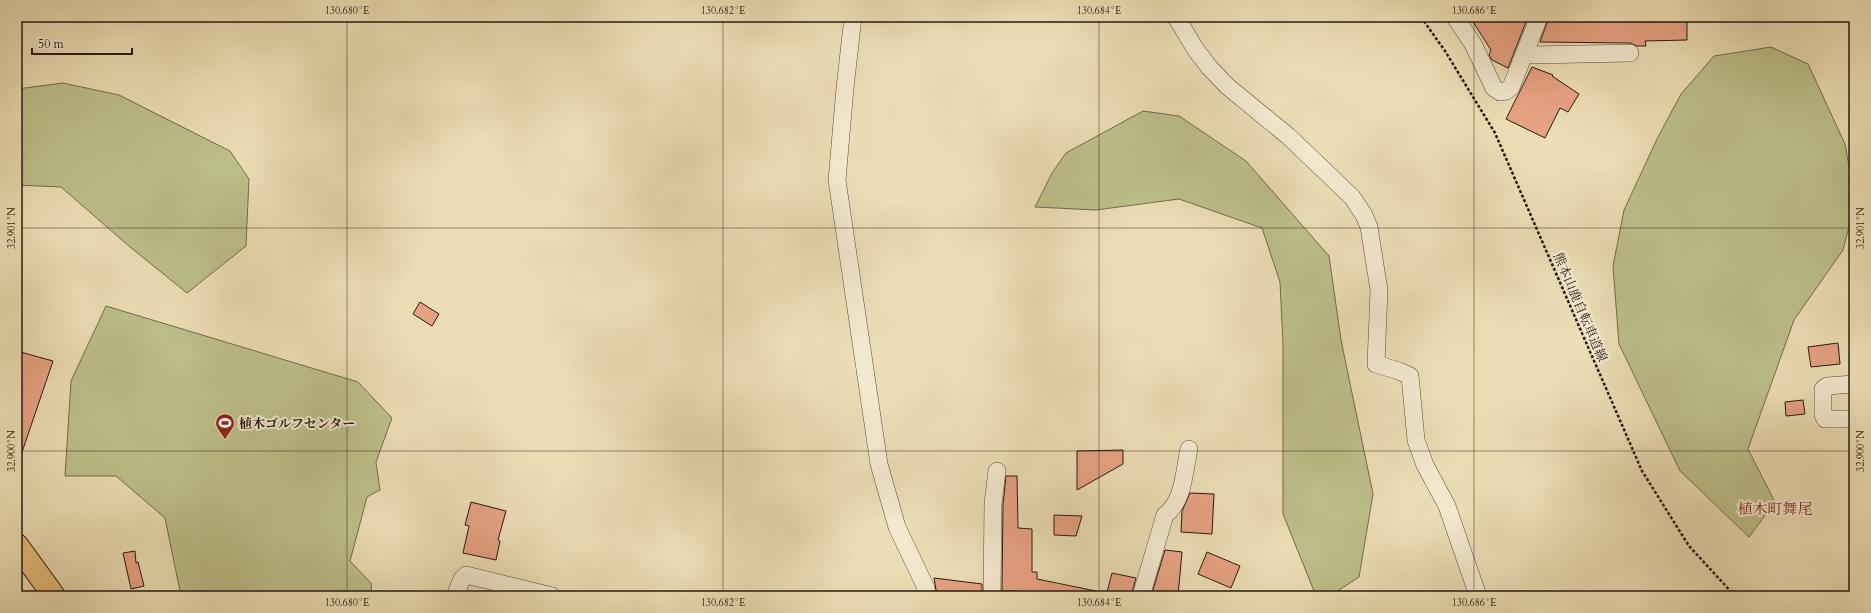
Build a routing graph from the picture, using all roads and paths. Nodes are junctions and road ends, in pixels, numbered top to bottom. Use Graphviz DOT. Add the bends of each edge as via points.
graph roads {
  1 [pos="853,17"];
  2 [pos="1176,17"];
  3 [pos="1421,17"];
  4 [pos="1455,17"];
  5 [pos="1539,17"];
  6 [pos="1525,52"];
  7 [pos="1630,53"];
  8 [pos="1854,384"];
  9 [pos="1854,419"];
  10 [pos="1189,449"];
  11 [pos="997,471"];
  12 [pos="17,545"];
  13 [pos="54,596"];
  14 [pos="455,596"];
  15 [pos="552,596"];
  16 [pos="927,596"];
  17 [pos="992,596"];
  18 [pos="1141,596"];
  19 [pos="1478,596"];
  20 [pos="1735,596"];
  1 -- 16 [label="street" via="837,180 879,464 897,527 926,588"];
  2 -- 19 [label="street" via="1209,67 1352,197 1364,215 1369,227 1379,290 1376,364 1410,376 1416,440 1425,465 1447,506"];
  3 -- 20 [label="path, 熊本山鹿自転車道線" via="1495,133 1642,471 1690,546"];
  4 -- 6 [label="street" via="1473,44 1494,88 1500,92 1511,87"];
  5 -- 6 [label="street"];
  6 -- 7 [label="street" via="1533,55"];
  8 -- 9 [label="street" via="1827,386 1823,389 1825,419"];
  10 -- 18 [label="street" via="1178,501 1165,515"];
  11 -- 17 [label="street" via="992,504"];
  12 -- 13 [label="highway"];
  14 -- 15 [label="street" via="462,578 466,575"];
}
